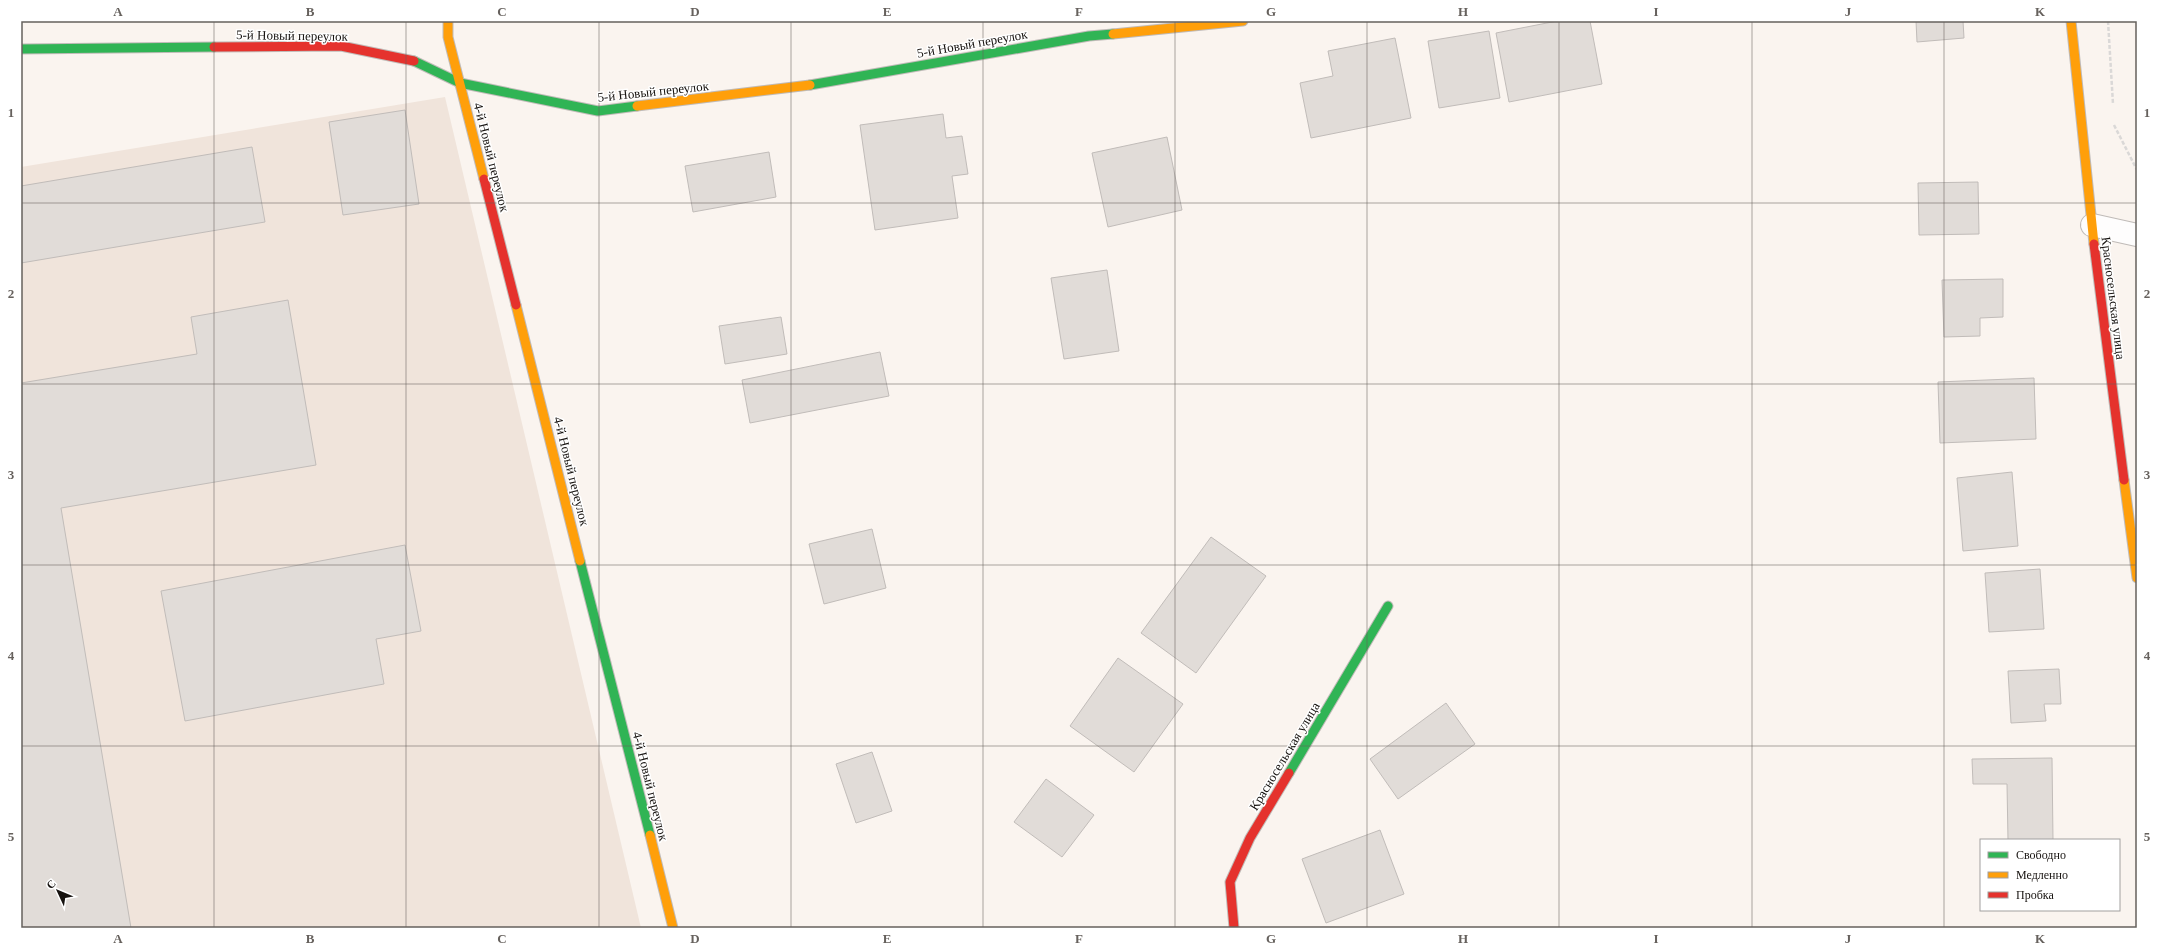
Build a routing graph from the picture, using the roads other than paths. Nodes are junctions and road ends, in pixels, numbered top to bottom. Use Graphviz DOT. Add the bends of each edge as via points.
graph roads {
  1 [pos="448,21"];
  2 [pos="1243,21"];
  3 [pos="2071,21"];
  4 [pos="21,50"];
  5 [pos="460,83"];
  6 [pos="2092,225"];
  7 [pos="2137,235"];
  8 [pos="2137,578"];
  9 [pos="1388,606"];
  10 [pos="673,928"];
  11 [pos="1234,928"];
  1 -- 5 [label="street, 4-й Новый переулок" via="448,38"];
  2 -- 5 [label="street, 5-й Новый переулок" via="1089,36 786,89 598,111"];
  3 -- 6 [label="street, Красносельская улица"];
  4 -- 5 [label="street, 5-й Новый переулок" via="341,46 411,60"];
  5 -- 10 [label="street, 4-й Новый переулок"];
  6 -- 7 [label="street"];
  6 -- 8 [label="street, Красносельская улица"];
  9 -- 11 [label="street, Красносельская улица" via="1250,838 1230,882"];
}
